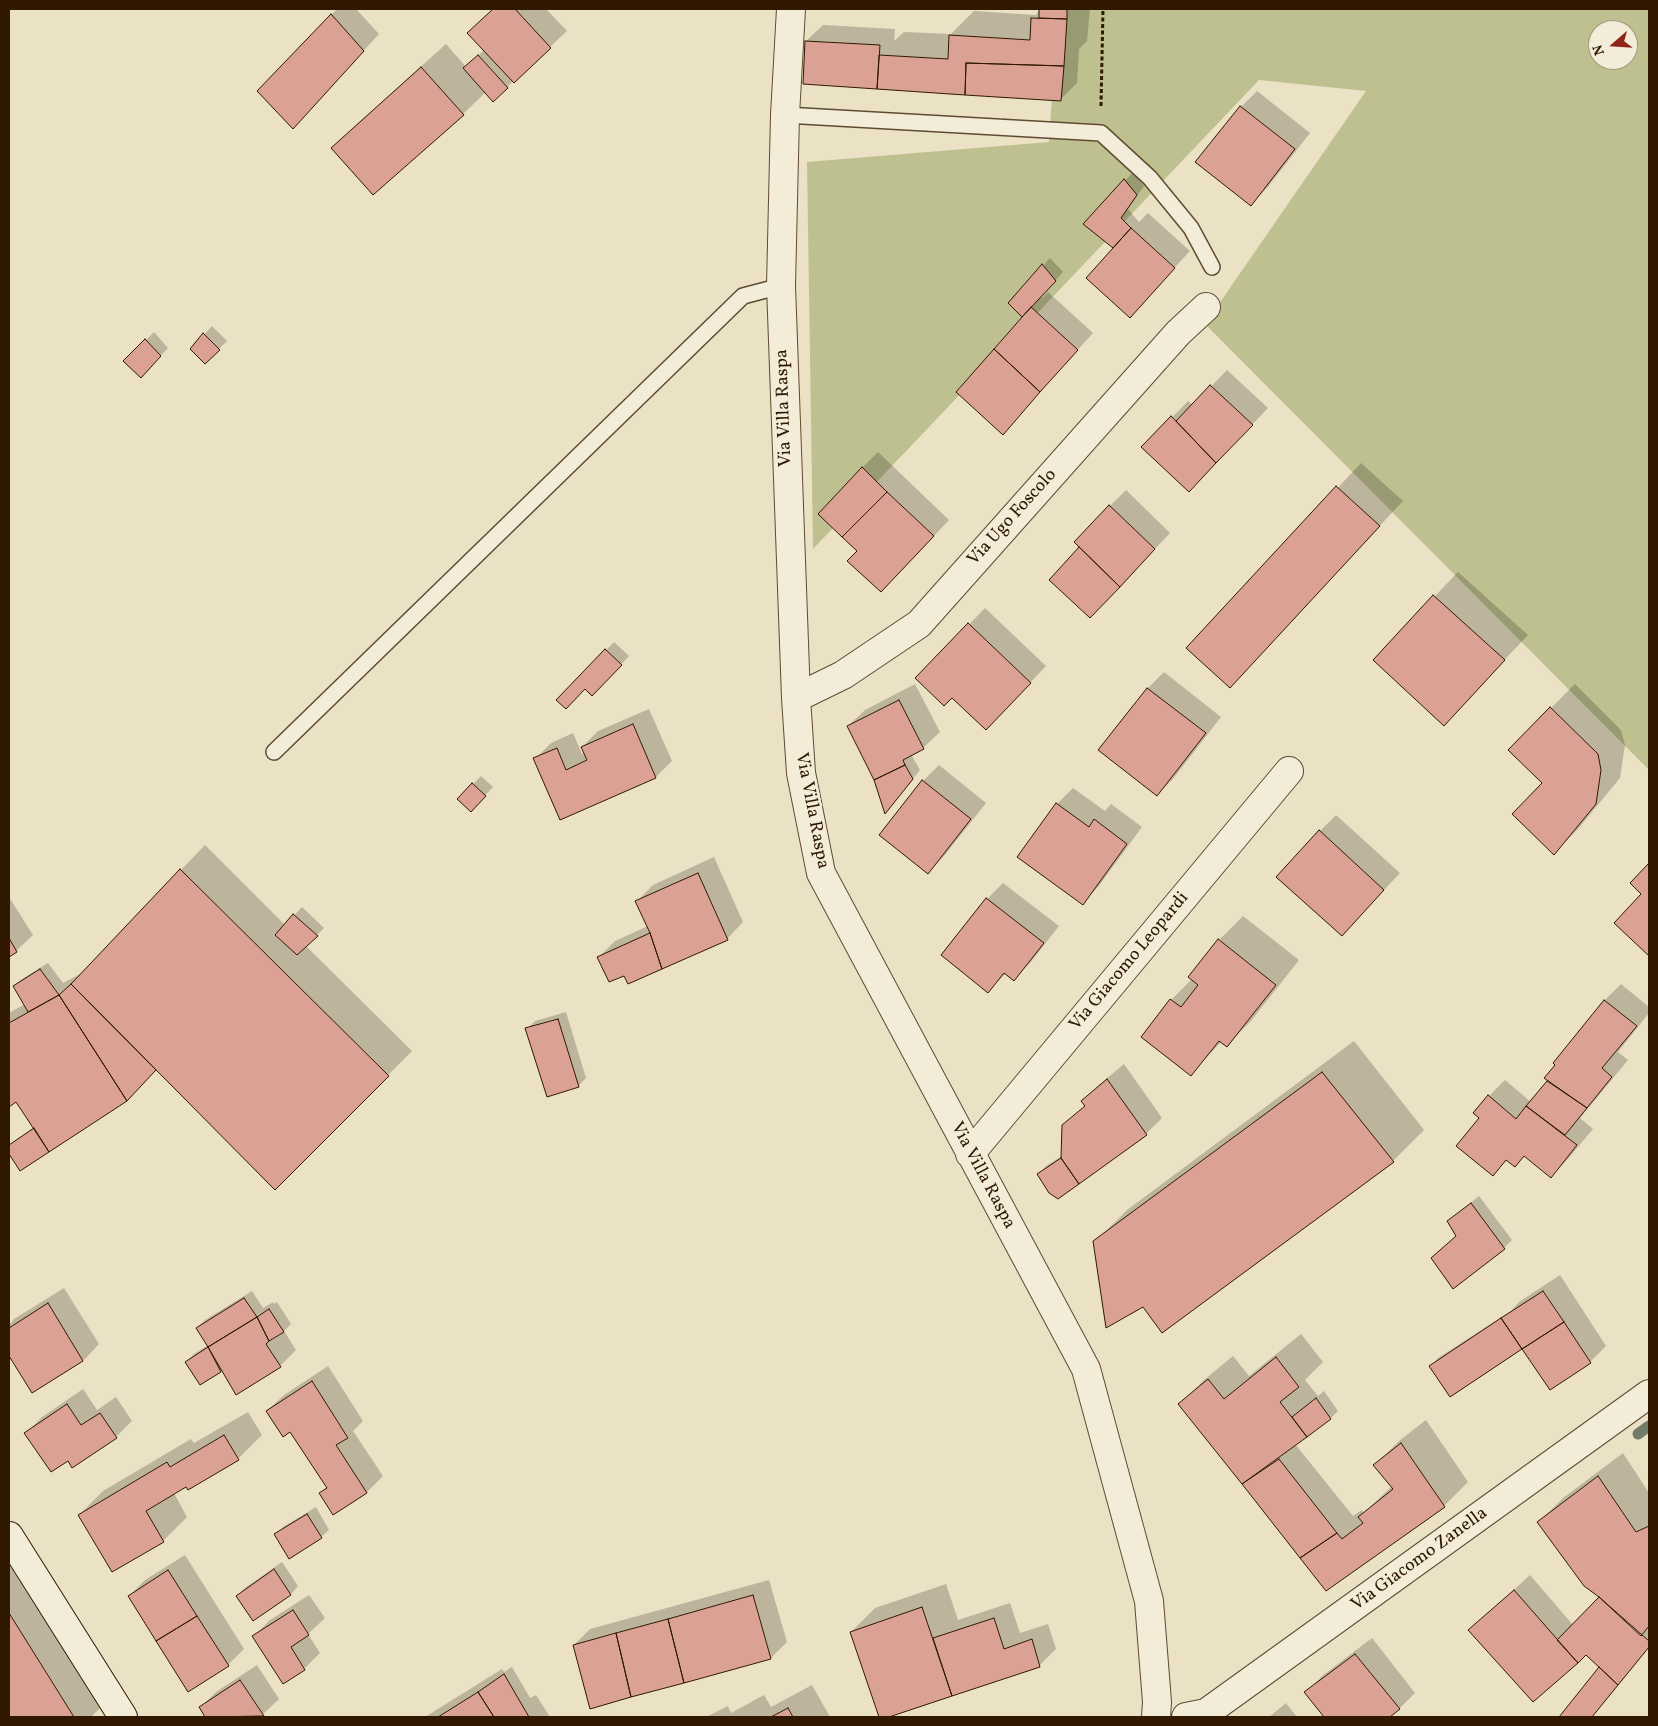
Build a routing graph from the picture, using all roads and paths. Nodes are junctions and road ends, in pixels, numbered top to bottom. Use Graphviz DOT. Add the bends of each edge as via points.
graph roads {
  1 [pos="791,9"];
  2 [pos="1103,9"];
  3 [pos="785,115"];
  4 [pos="1100,133"];
  5 [pos="1212,267"];
  6 [pos="781,286"];
  7 [pos="1206,307"];
  8 [pos="796,698"];
  9 [pos="274,752"];
  10 [pos="1289,771"];
  11 [pos="970,1154"];
  12 [pos="1649,1394"];
  13 [pos="9,1536"];
  14 [pos="123,1717"];
  15 [pos="1156,1717"];
  16 [pos="1186,1717"];
  1 -- 3 [label="street, Via Villa Raspa"];
  2 -- 4 [label="path"];
  3 -- 4 [label="lane"];
  3 -- 6 [label="street, Via Villa Raspa"];
  4 -- 5 [label="lane" via="1150,178 1191,228"];
  6 -- 8 [label="street, Via Villa Raspa"];
  6 -- 9 [label="lane" via="743,296"];
  7 -- 8 [label="street, Via Ugo Foscolo" via="1178,332 920,624 843,675"];
  8 -- 11 [label="street, Via Villa Raspa" via="801,773 821,873"];
  10 -- 11 [label="street, Via Giacomo Leopardi"];
  11 -- 15 [label="street, Via Villa Raspa" via="1086,1369 1149,1601"];
  12 -- 16 [label="street, Via Giacomo Zanella" via="1206,1713"];
  13 -- 14 [label="street"];
}
